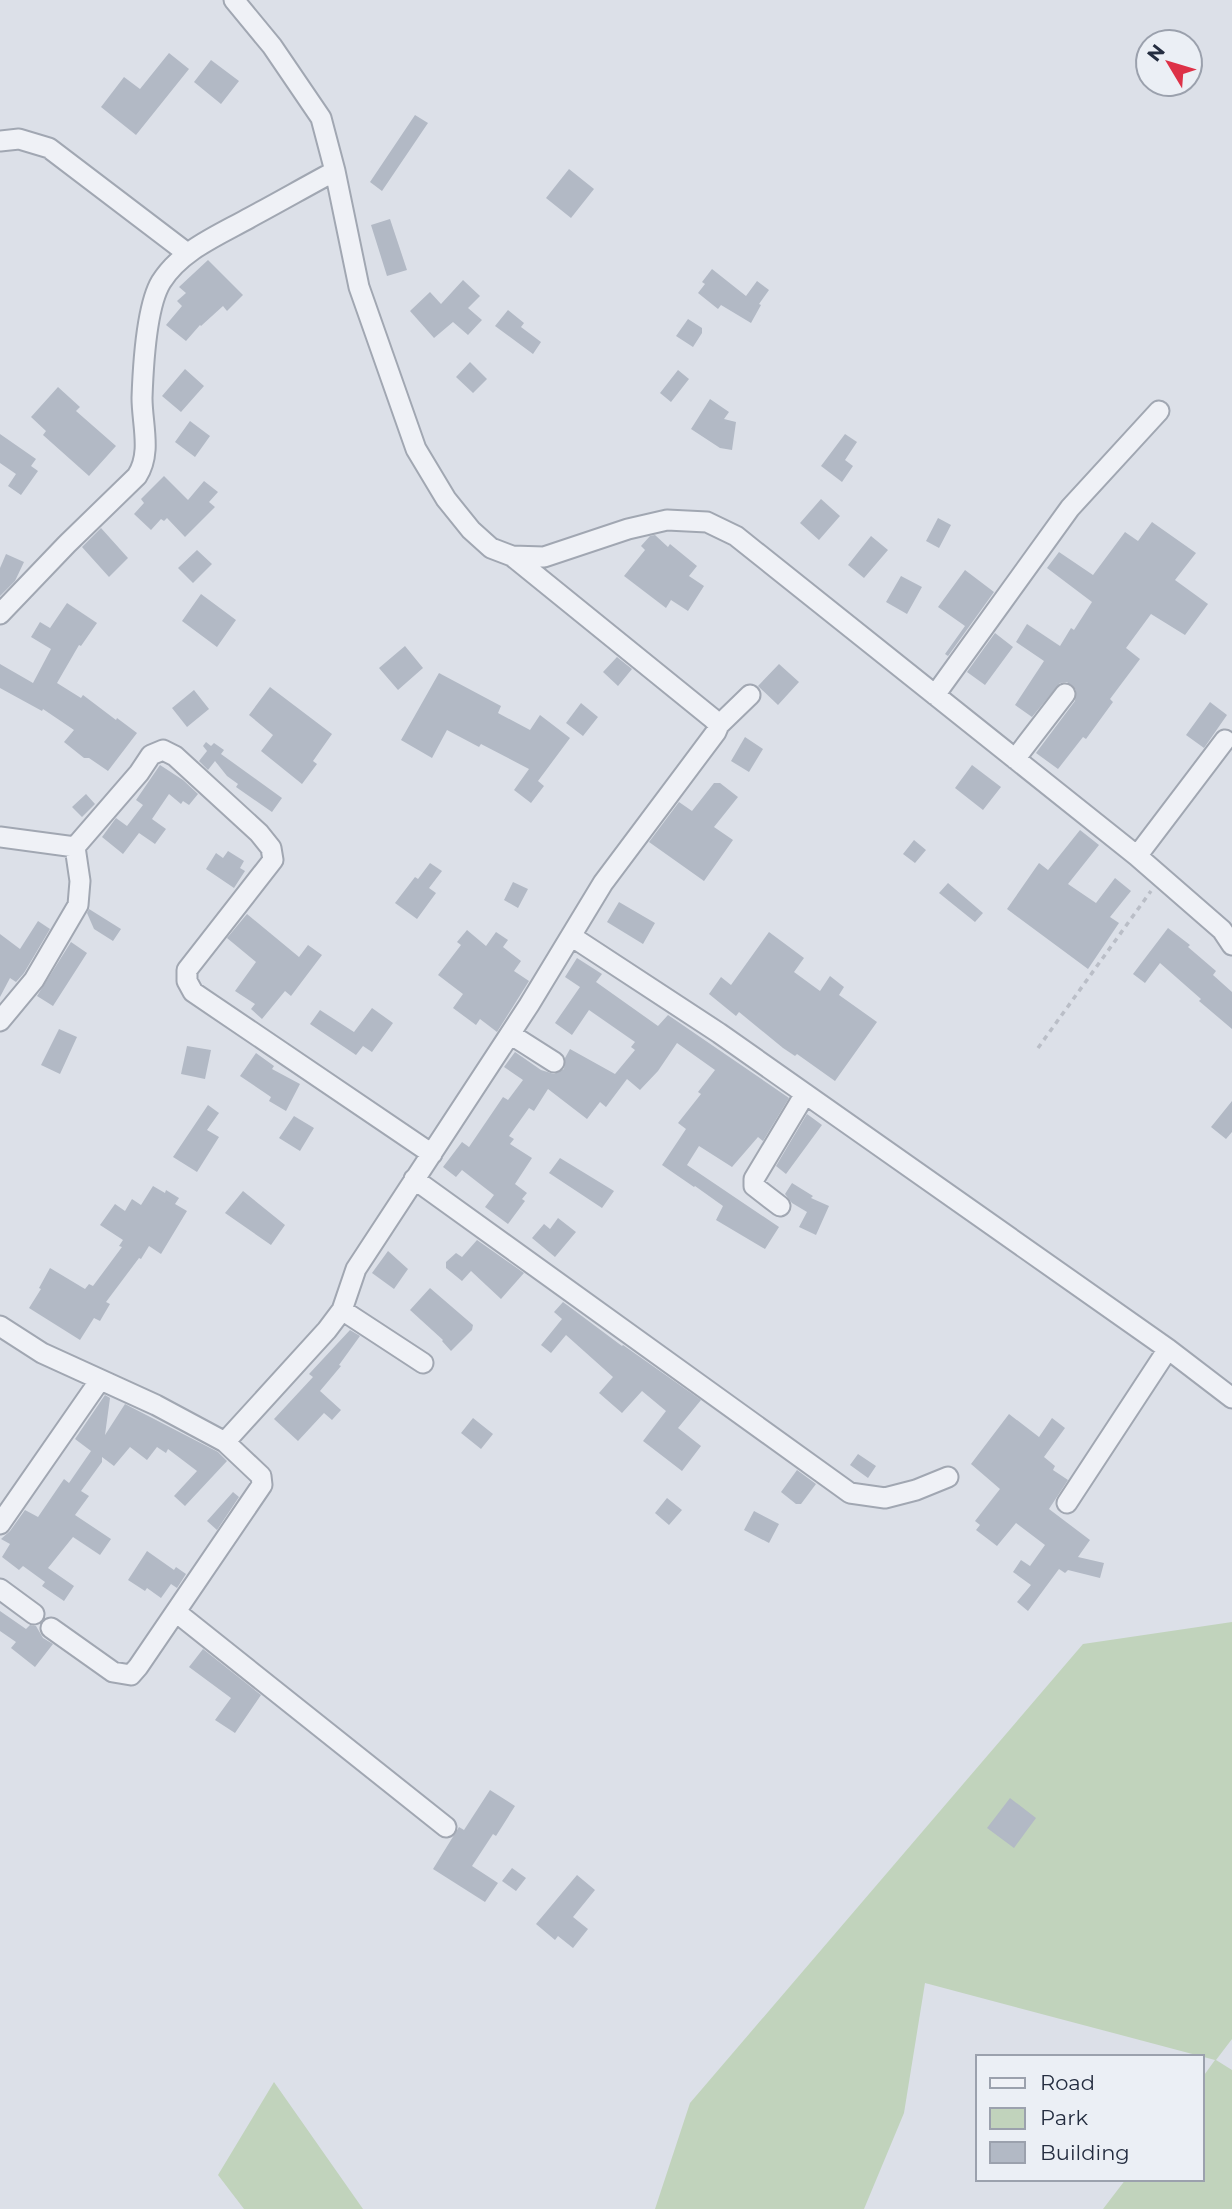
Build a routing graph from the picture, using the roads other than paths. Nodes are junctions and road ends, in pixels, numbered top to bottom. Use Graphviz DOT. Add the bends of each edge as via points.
graph roads {
  1 [pos="234,0"];
  2 [pos="0,141"];
  3 [pos="335,171"];
  4 [pos="187,253"];
  5 [pos="1159,411"];
  6 [pos="512,556"];
  7 [pos="0,614"];
  8 [pos="1065,694"];
  9 [pos="750,695"];
  10 [pos="935,695"];
  11 [pos="719,724"];
  12 [pos="1224,740"];
  13 [pos="1015,759"];
  14 [pos="0,837"];
  15 [pos="75,846"];
  16 [pos="1137,856"];
  17 [pos="570,936"];
  18 [pos="1232,945"];
  19 [pos="0,1021"];
  20 [pos="510,1034"];
  21 [pos="554,1062"];
  22 [pos="805,1094"];
  23 [pos="432,1154"];
  24 [pos="414,1179"];
  25 [pos="780,1206"];
  26 [pos="342,1310"];
  27 [pos="0,1326"];
  28 [pos="1168,1349"];
  29 [pos="423,1363"];
  30 [pos="100,1380"];
  31 [pos="1232,1398"];
  32 [pos="225,1441"];
  33 [pos="948,1476"];
  34 [pos="1066,1503"];
  35 [pos="0,1524"];
  36 [pos="0,1589"];
  37 [pos="176,1612"];
  38 [pos="34,1614"];
  39 [pos="51,1629"];
  40 [pos="446,1827"];
  1 -- 3 [label="street" via="321,118"];
  2 -- 4 [label="street" via="19,139 49,148"];
  3 -- 4 [label="street"];
  3 -- 6 [label="street" via="359,287 416,449 471,530 491,548"];
  4 -- 7 [label="street" via="161,282 151,305 142,399 144,466"];
  5 -- 10 [label="street" via="1070,508"];
  6 -- 10 [label="street" via="544,556 667,520 707,522 736,536"];
  6 -- 11 [label="street"];
  8 -- 13 [label="street"];
  9 -- 11 [label="street"];
  10 -- 13 [label="street"];
  11 -- 17 [label="street"];
  12 -- 16 [label="street"];
  13 -- 16 [label="street"];
  14 -- 15 [label="street"];
  15 -- 19 [label="street" via="78,905 34,980"];
  15 -- 23 [label="street" via="151,755 163,750 175,756 259,833 271,848 273,860 187,970 193,992"];
  16 -- 18 [label="street" via="1222,930"];
  17 -- 20 [label="street"];
  17 -- 22 [label="street"];
  20 -- 21 [label="street"];
  20 -- 23 [label="street"];
  22 -- 25 [label="street" via="754,1179 754,1186"];
  22 -- 28 [label="street"];
  23 -- 24 [label="street"];
  24 -- 26 [label="street" via="356,1269"];
  24 -- 33 [label="street" via="850,1493 885,1498"];
  26 -- 29 [label="street"];
  26 -- 32 [label="street"];
  27 -- 30 [label="street" via="42,1353"];
  28 -- 31 [label="street"];
  28 -- 34 [label="street"];
  30 -- 32 [label="street"];
  30 -- 35 [label="street"];
  32 -- 37 [label="street" via="261,1476 262,1485"];
  36 -- 38 [label="street"];
  37 -- 39 [label="street" via="131,1675 113,1672"];
  37 -- 40 [label="street"];
}
